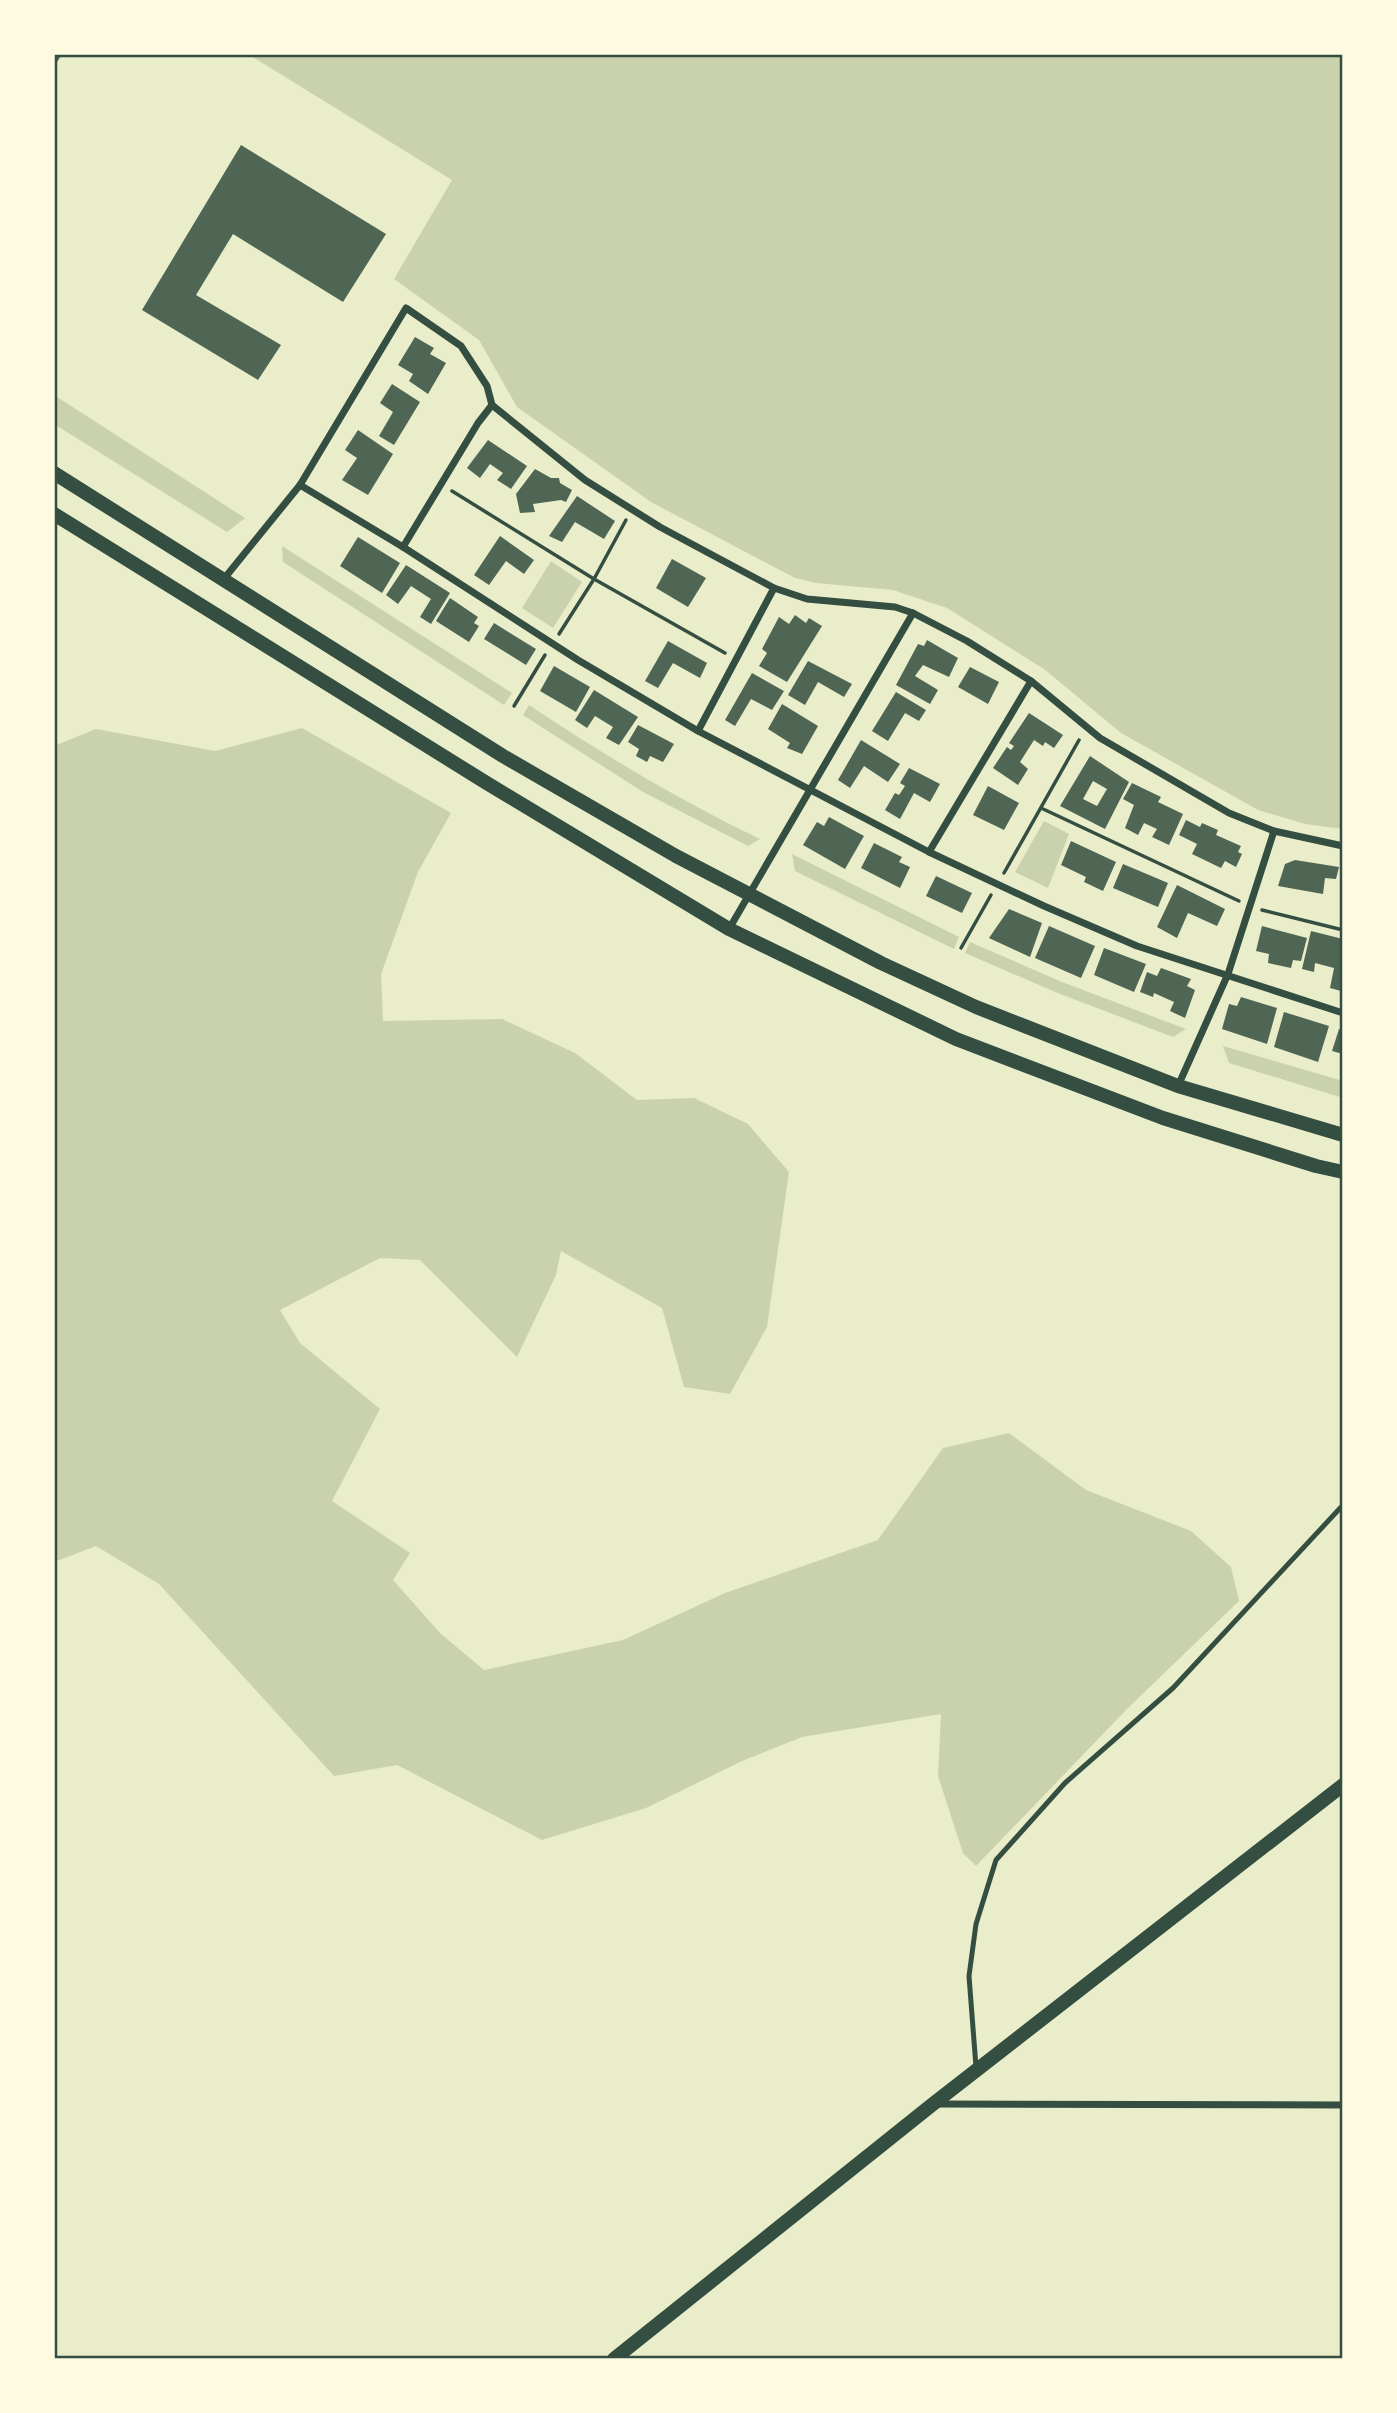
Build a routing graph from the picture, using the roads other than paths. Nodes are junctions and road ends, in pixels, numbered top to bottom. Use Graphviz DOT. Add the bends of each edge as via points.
graph roads {
  1 [pos="492,405"];
  2 [pos="54,474"];
  3 [pos="300,485"];
  4 [pos="54,514"];
  5 [pos="403,547"];
  6 [pos="223,580"];
  7 [pos="774,588"];
  8 [pos="913,613"];
  9 [pos="1031,681"];
  10 [pos="698,731"];
  11 [pos="810,790"];
  12 [pos="1274,831"];
  13 [pos="1343,846"];
  14 [pos="929,852"];
  15 [pos="750,895"];
  16 [pos="729,929"];
  17 [pos="1228,974"];
  18 [pos="1343,1013"];
  19 [pos="1178,1086"];
  20 [pos="1343,1135"];
  21 [pos="1343,1172"];
  22 [pos="1343,1505"];
  23 [pos="1343,1785"];
  24 [pos="976,2072"];
  25 [pos="933,2104"];
  26 [pos="1343,2105"];
  27 [pos="614,2359"];
  1 -- 3 [label="street" via="487,386 461,346 406,308"];
  1 -- 5 [label="street"];
  1 -- 7 [label="street" via="585,480"];
  2 -- 6 [label="main road"];
  3 -- 5 [label="street"];
  3 -- 6 [label="street"];
  4 -- 16 [label="main road"];
  5 -- 10 [label="street"];
  6 -- 15 [label="main road" via="503,756"];
  7 -- 8 [label="street" via="807,599 895,607"];
  7 -- 10 [label="street"];
  8 -- 9 [label="street" via="967,640"];
  8 -- 11 [label="street"];
  9 -- 12 [label="street" via="1100,738 1229,813"];
  9 -- 14 [label="street"];
  10 -- 11 [label="street"];
  11 -- 14 [label="street"];
  11 -- 15 [label="street"];
  12 -- 13 [label="street"];
  12 -- 17 [label="street"];
  14 -- 17 [label="street" via="1137,946"];
  15 -- 16 [label="street"];
  15 -- 19 [label="main road" via="976,1007"];
  16 -- 21 [label="main road" via="956,1039 1163,1118"];
  17 -- 18 [label="street"];
  17 -- 19 [label="street"];
  19 -- 20 [label="main road"];
  22 -- 24 [label="lane" via="1173,1688 1065,1783 996,1860 976,1924 969,1976"];
  23 -- 24 [label="main road"];
  24 -- 25 [label="main road"];
  25 -- 26 [label="street"];
  25 -- 27 [label="main road"];
}
